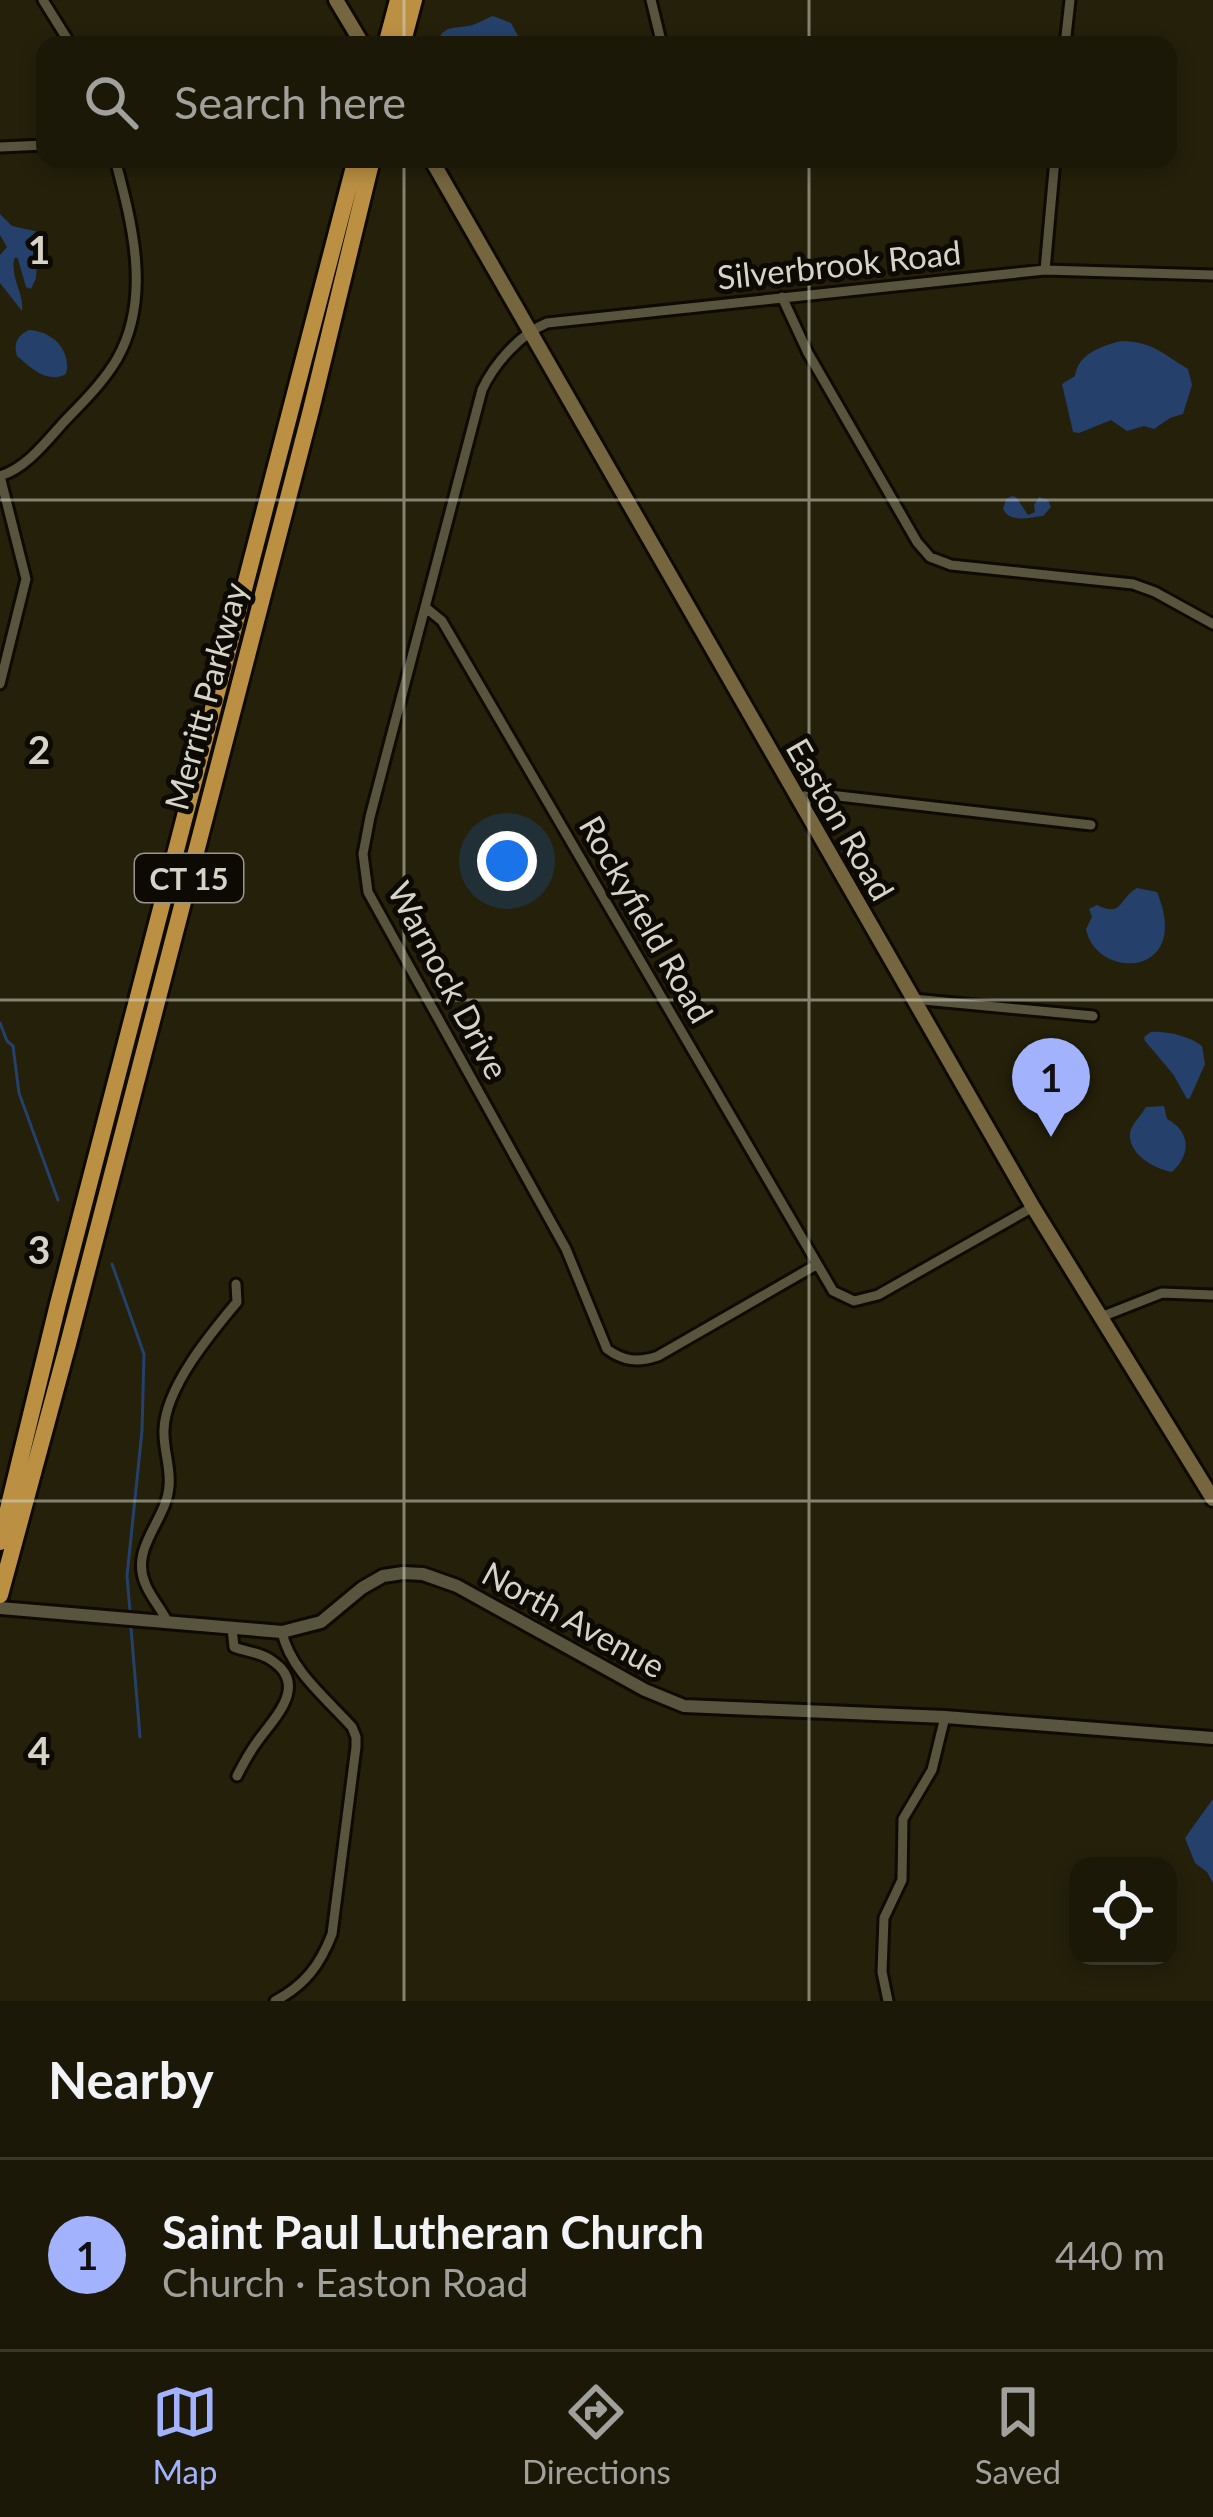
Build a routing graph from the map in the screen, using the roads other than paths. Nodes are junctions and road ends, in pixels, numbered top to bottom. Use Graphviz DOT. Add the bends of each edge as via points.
graph roads {
  1 [pos="43,0"];
  2 [pos="336,0"];
  3 [pos="396,0"];
  4 [pos="414,0"];
  5 [pos="651,0"];
  6 [pos="1070,0"];
  7 [pos="65,36"];
  8 [pos="358,36"];
  9 [pos="388,36"];
  10 [pos="404,36"];
  11 [pos="660,36"];
  12 [pos="1067,36"];
  13 [pos="36,145"];
  14 [pos="0,147"];
  15 [pos="118,168"];
  16 [pos="354,168"];
  17 [pos="370,168"];
  18 [pos="436,168"];
  19 [pos="1054,168"];
  20 [pos="1045,270"];
  21 [pos="1213,275"];
  22 [pos="782,297"];
  23 [pos="532,332"];
  24 [pos="0,476"];
  25 [pos="425,607"];
  26 [pos="1213,624"];
  27 [pos="0,684"];
  28 [pos="797,797"];
  29 [pos="1088,825"];
  30 [pos="913,999"];
  31 [pos="1093,1016"];
  32 [pos="1033,1208"];
  33 [pos="816,1265"];
  34 [pos="236,1284"];
  35 [pos="1206,1294"];
  36 [pos="1101,1317"];
  37 [pos="1213,1499"];
  38 [pos="0,1542"];
  39 [pos="0,1595"];
  40 [pos="0,1608"];
  41 [pos="167,1623"];
  42 [pos="232,1628"];
  43 [pos="283,1632"];
  44 [pos="944,1717"];
  45 [pos="1213,1738"];
  46 [pos="237,1776"];
  47 [pos="275,2001"];
  48 [pos="888,2001"];
  1 -- 7 [label="street"];
  2 -- 8 [label="main road"];
  3 -- 9 [label="highway"];
  4 -- 10 [label="highway"];
  5 -- 11 [label="street"];
  6 -- 12 [label="street"];
  13 -- 14 [label="street"];
  15 -- 24 [label="street" via="136,277 125,344 46,442"];
  16 -- 38 [label="highway, Merritt Parkway / CT 15"];
  17 -- 39 [label="highway, Merritt Parkway / CT 15"];
  18 -- 23 [label="main road, Easton Road"];
  19 -- 20 [label="street"];
  20 -- 21 [label="street, Silverbrook Road"];
  20 -- 22 [label="street, Silverbrook Road"];
  22 -- 23 [label="street, Silverbrook Road" via="547,323"];
  22 -- 26 [label="street" via="930,557 1133,584"];
  23 -- 25 [label="street, Warnock Drive" via="482,390"];
  23 -- 28 [label="main road, Easton Road"];
  24 -- 27 [label="street" via="26,579"];
  25 -- 33 [label="street, Rockyfield Road" via="442,621"];
  25 -- 33 [label="street, Warnock Drive" via="370,817 365,883 566,1249 607,1349 632,1360 658,1356"];
  28 -- 29 [label="street"];
  28 -- 30 [label="main road, Easton Road"];
  30 -- 31 [label="street"];
  30 -- 32 [label="main road, Easton Road"];
  32 -- 33 [label="street" via="865,1300 840,1297"];
  32 -- 36 [label="main road, Easton Road"];
  34 -- 41 [label="street" via="237,1302 190,1360 163,1425 168,1498 141,1568"];
  35 -- 36 [label="street" via="1162,1293"];
  36 -- 37 [label="main road, Easton Road"];
  40 -- 41 [label="street, North Avenue"];
  41 -- 42 [label="street, North Avenue"];
  42 -- 43 [label="street, North Avenue"];
  42 -- 46 [label="street" via="234,1646 274,1661 288,1684 285,1704"];
  43 -- 44 [label="street, North Avenue" via="321,1622 382,1576 423,1574 677,1704"];
  43 -- 47 [label="street" via="298,1667 352,1727 356,1748 332,1934 313,1972"];
  44 -- 45 [label="street, North Avenue"];
  44 -- 48 [label="street" via="932,1770 903,1819 902,1880 884,1918"];
}
